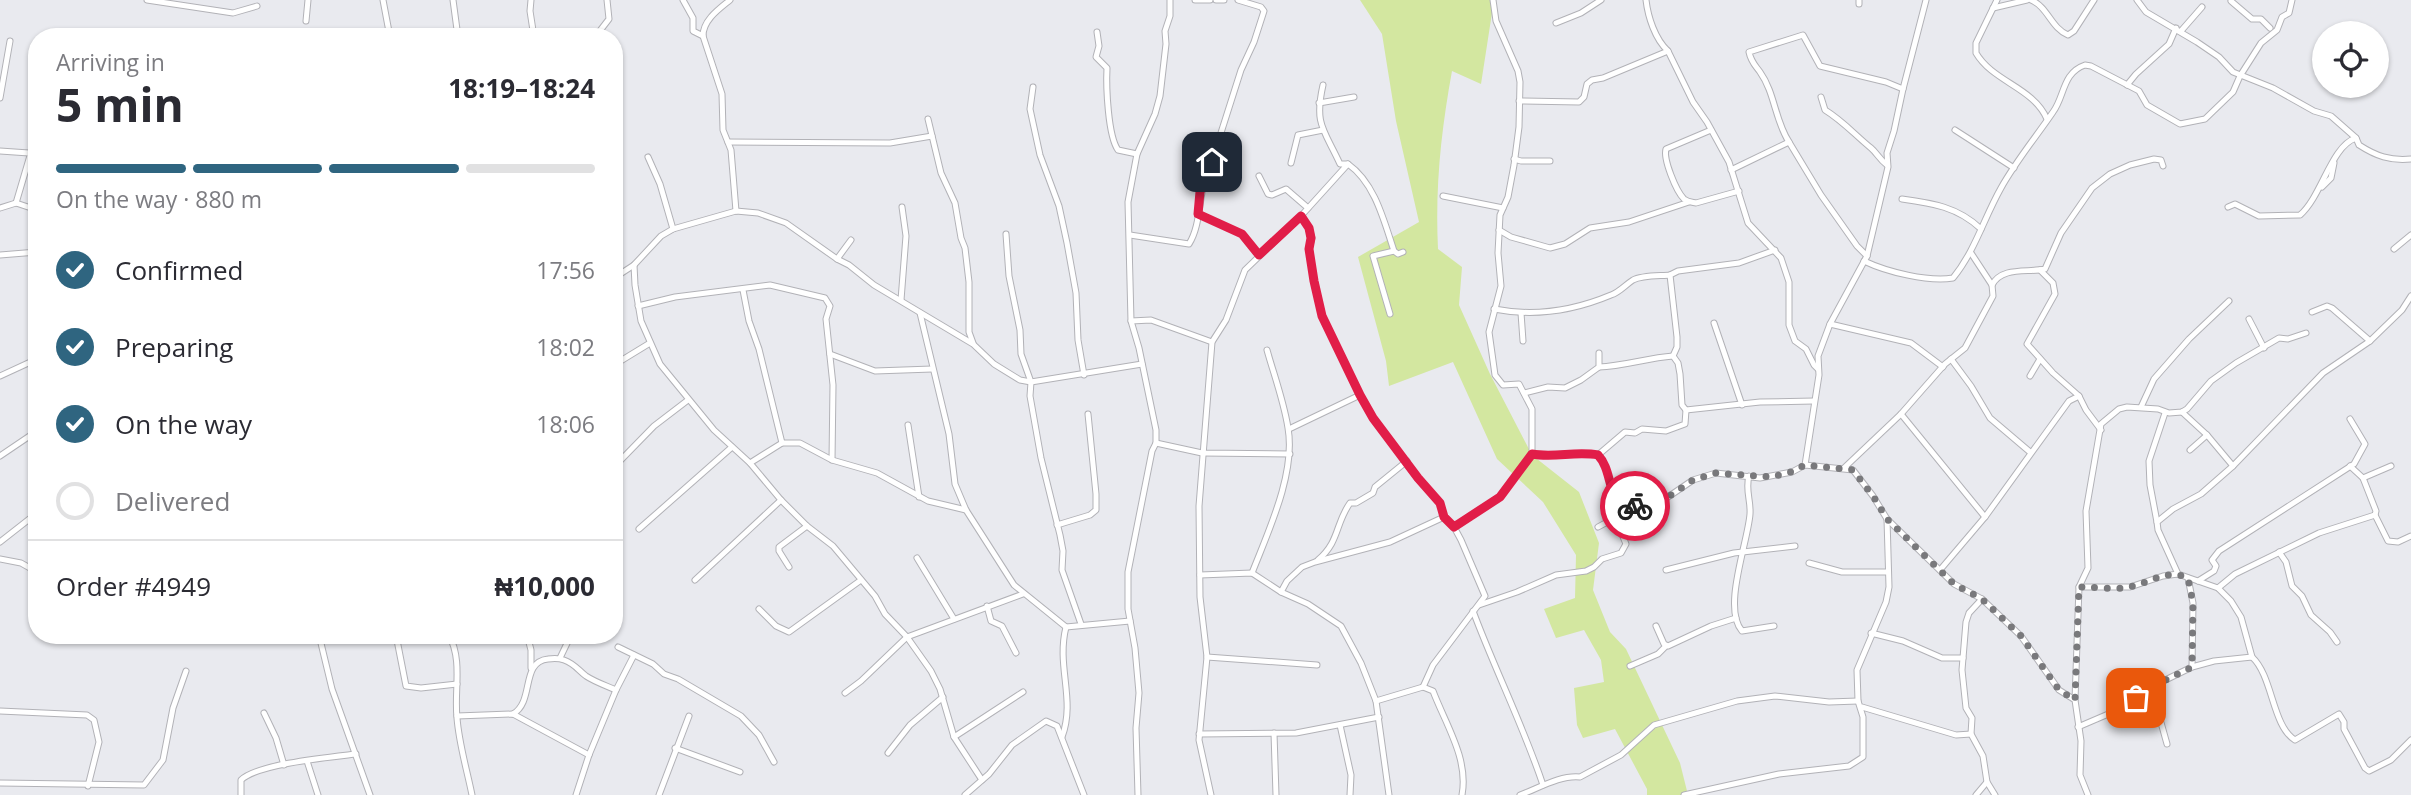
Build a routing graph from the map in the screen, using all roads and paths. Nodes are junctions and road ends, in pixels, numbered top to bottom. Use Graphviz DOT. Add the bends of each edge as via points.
graph roads {
  1 [pos="147,0"];
  2 [pos="308,0"];
  3 [pos="383,0"];
  4 [pos="453,0"];
  5 [pos="531,0"];
  6 [pos="607,0"];
  7 [pos="683,0"];
  8 [pos="730,0"];
  9 [pos="1170,0"];
  10 [pos="1195,0"];
  11 [pos="1210,0"];
  12 [pos="1216,0"];
  13 [pos="1224,0"];
  14 [pos="1238,0"];
  15 [pos="1493,0"];
  16 [pos="1601,0"];
  17 [pos="1646,0"];
  18 [pos="1926,0"];
  19 [pos="1997,0"];
  20 [pos="2029,0"];
  21 [pos="2094,0"];
  22 [pos="2137,0"];
  23 [pos="2292,0"];
  24 [pos="2231,1"];
  25 [pos="257,6"];
  26 [pos="2202,7"];
  27 [pos="1993,8"];
  28 [pos="306,21"];
  29 [pos="1556,23"];
  30 [pos="388,28"];
  31 [pos="457,28"];
  32 [pos="533,28"];
  33 [pos="601,28"];
  34 [pos="2178,29"];
  35 [pos="703,32"];
  36 [pos="1097,32"];
  37 [pos="2268,34"];
  38 [pos="10,41"];
  39 [pos="1668,51"];
  40 [pos="2240,76"];
  41 [pos="1323,85"];
  42 [pos="2127,85"];
  43 [pos="1032,87"];
  44 [pos="1903,89"];
  45 [pos="1354,97"];
  46 [pos="1821,97"];
  47 [pos="0,98"];
  48 [pos="1519,101"];
  49 [pos="1319,103"];
  50 [pos="928,119"];
  51 [pos="2048,119"];
  52 [pos="1323,130"];
  53 [pos="1711,130"];
  54 [pos="1955,130"];
  55 [pos="932,136"];
  56 [pos="2356,138"];
  57 [pos="728,142"];
  58 [pos="1789,142"];
  59 [pos="0,151"];
  60 [pos="28,153"];
  61 [pos="1137,154"];
  62 [pos="28,157"];
  63 [pos="648,157"];
  64 [pos="1514,159"];
  65 [pos="2411,159"];
  66 [pos="1550,161"];
  67 [pos="1291,163"];
  68 [pos="1348,164"];
  69 [pos="1888,165"];
  70 [pos="2163,166"];
  71 [pos="2014,168"];
  72 [pos="1731,170"];
  73 [pos="1259,176"];
  74 [pos="1740,191"];
  75 [pos="1443,195"];
  76 [pos="1902,199"];
  77 [pos="1689,202"];
  78 [pos="16,203"];
  79 [pos="902,207"];
  80 [pos="2228,207"];
  81 [pos="0,208"];
  82 [pos="28,208"];
  83 [pos="1308,208"];
  84 [pos="1503,208"];
  85 [pos="736,211"];
  86 [pos="1198,214"];
  87 [pos="1301,216"];
  88 [pos="673,229"];
  89 [pos="1981,229"];
  90 [pos="1499,230"];
  91 [pos="1006,234"];
  92 [pos="1130,235"];
  93 [pos="2411,235"];
  94 [pos="852,240"];
  95 [pos="2394,249"];
  96 [pos="1775,250"];
  97 [pos="1394,251"];
  98 [pos="1403,252"];
  99 [pos="28,253"];
  100 [pos="1971,253"];
  101 [pos="0,255"];
  102 [pos="1259,255"];
  103 [pos="837,259"];
  104 [pos="1866,259"];
  105 [pos="634,265"];
  106 [pos="2040,271"];
  107 [pos="623,272"];
  108 [pos="1670,275"];
  109 [pos="1992,285"];
  110 [pos="743,290"];
  111 [pos="2411,296"];
  112 [pos="901,300"];
  113 [pos="2229,301"];
  114 [pos="638,306"];
  115 [pos="1494,309"];
  116 [pos="2312,312"];
  117 [pos="920,313"];
  118 [pos="1521,313"];
  119 [pos="1390,314"];
  120 [pos="2249,319"];
  121 [pos="1131,321"];
  122 [pos="1714,323"];
  123 [pos="1830,324"];
  124 [pos="2306,333"];
  125 [pos="1523,341"];
  126 [pos="2370,341"];
  127 [pos="1212,342"];
  128 [pos="650,343"];
  129 [pos="973,344"];
  130 [pos="2264,348"];
  131 [pos="1267,350"];
  132 [pos="1599,353"];
  133 [pos="830,354"];
  134 [pos="1673,356"];
  135 [pos="1951,359"];
  136 [pos="2040,359"];
  137 [pos="623,360"];
  138 [pos="28,363"];
  139 [pos="1142,364"];
  140 [pos="1599,367"];
  141 [pos="1943,367"];
  142 [pos="932,369"];
  143 [pos="1818,369"];
  144 [pos="1084,375"];
  145 [pos="0,376"];
  146 [pos="2030,376"];
  147 [pos="1031,382"];
  148 [pos="1524,393"];
  149 [pos="1360,395"];
  150 [pos="2079,396"];
  151 [pos="688,400"];
  152 [pos="1814,401"];
  153 [pos="1742,405"];
  154 [pos="2141,407"];
  155 [pos="1686,410"];
  156 [pos="2165,412"];
  157 [pos="2182,412"];
  158 [pos="1088,414"];
  159 [pos="1901,414"];
  160 [pos="2350,419"];
  161 [pos="908,425"];
  162 [pos="1289,429"];
  163 [pos="2101,431"];
  164 [pos="2207,435"];
  165 [pos="28,437"];
  166 [pos="782,443"];
  167 [pos="1156,443"];
  168 [pos="732,447"];
  169 [pos="2190,450"];
  170 [pos="2030,452"];
  171 [pos="1202,453"];
  172 [pos="1290,454"];
  173 [pos="1532,454"];
  174 [pos="1598,455"];
  175 [pos="0,456"];
  176 [pos="623,458"];
  177 [pos="832,460"];
  178 [pos="1407,461"];
  179 [pos="750,463"];
  180 [pos="1805,465"];
  181 [pos="2233,466"];
  182 [pos="2391,466"];
  183 [pos="2350,467"];
  184 [pos="1844,468"];
  185 [pos="1749,477"];
  186 [pos="2363,478"];
  187 [pos="919,497"];
  188 [pos="781,500"];
  189 [pos="1624,508"];
  190 [pos="966,510"];
  191 [pos="1614,515"];
  192 [pos="2375,515"];
  193 [pos="1444,517"];
  194 [pos="1985,517"];
  195 [pos="1887,519"];
  196 [pos="28,520"];
  197 [pos="2157,522"];
  198 [pos="1057,525"];
  199 [pos="807,526"];
  200 [pos="1454,527"];
  201 [pos="1598,527"];
  202 [pos="639,529"];
  203 [pos="2411,536"];
  204 [pos="0,542"];
  205 [pos="1796,546"];
  206 [pos="2279,552"];
  207 [pos="1742,553"];
  208 [pos="917,558"];
  209 [pos="0,559"];
  210 [pos="1315,562"];
  211 [pos="1809,564"];
  212 [pos="28,567"];
  213 [pos="789,567"];
  214 [pos="1666,570"];
  215 [pos="1940,570"];
  216 [pos="1888,572"];
  217 [pos="1252,573"];
  218 [pos="2178,573"];
  219 [pos="1200,575"];
  220 [pos="2188,578"];
  221 [pos="695,580"];
  222 [pos="862,580"];
  223 [pos="2198,581"];
  224 [pos="2079,587"];
  225 [pos="2218,588"];
  226 [pos="1281,592"];
  227 [pos="1023,594"];
  228 [pos="1982,599"];
  229 [pos="1479,605"];
  230 [pos="987,606"];
  231 [pos="759,610"];
  232 [pos="1473,611"];
  233 [pos="1736,618"];
  234 [pos="954,619"];
  235 [pos="1130,621"];
  236 [pos="1081,624"];
  237 [pos="1656,626"];
  238 [pos="1773,626"];
  239 [pos="1066,627"];
  240 [pos="1871,633"];
  241 [pos="906,637"];
  242 [pos="2337,642"];
  243 [pos="321,644"];
  244 [pos="397,644"];
  245 [pos="453,644"];
  246 [pos="529,644"];
  247 [pos="567,644"];
  248 [pos="1666,646"];
  249 [pos="618,647"];
  250 [pos="1016,653"];
  251 [pos="634,654"];
  252 [pos="1207,657"];
  253 [pos="2252,657"];
  254 [pos="1963,658"];
  255 [pos="561,659"];
  256 [pos="1317,665"];
  257 [pos="1630,666"];
  258 [pos="2192,667"];
  259 [pos="531,668"];
  260 [pos="186,671"];
  261 [pos="457,684"];
  262 [pos="1423,687"];
  263 [pos="2151,687"];
  264 [pos="616,690"];
  265 [pos="845,692"];
  266 [pos="1023,692"];
  267 [pos="943,697"];
  268 [pos="2075,700"];
  269 [pos="1376,701"];
  270 [pos="1858,701"];
  271 [pos="1862,708"];
  272 [pos="0,711"];
  273 [pos="264,713"];
  274 [pos="513,714"];
  275 [pos="457,716"];
  276 [pos="689,716"];
  277 [pos="1379,717"];
  278 [pos="1066,724"];
  279 [pos="1340,725"];
  280 [pos="1057,726"];
  281 [pos="2078,727"];
  282 [pos="1274,733"];
  283 [pos="1199,734"];
  284 [pos="1971,734"];
  285 [pos="954,737"];
  286 [pos="1062,737"];
  287 [pos="2411,740"];
  288 [pos="2166,744"];
  289 [pos="675,748"];
  290 [pos="888,752"];
  291 [pos="356,754"];
  292 [pos="589,755"];
  293 [pos="307,761"];
  294 [pos="774,762"];
  295 [pos="284,765"];
  296 [pos="740,772"];
  297 [pos="982,780"];
  298 [pos="1987,782"];
  299 [pos="0,783"];
  300 [pos="1543,785"];
  301 [pos="88,786"];
  302 [pos="241,795"];
  303 [pos="318,795"];
  304 [pos="370,795"];
  305 [pos="472,795"];
  306 [pos="576,795"];
  307 [pos="659,795"];
  308 [pos="965,795"];
  309 [pos="1084,795"];
  310 [pos="1138,795"];
  311 [pos="1211,795"];
  312 [pos="1276,795"];
  313 [pos="1350,795"];
  314 [pos="1389,795"];
  315 [pos="1462,795"];
  316 [pos="1520,795"];
  317 [pos="1684,795"];
  318 [pos="1976,795"];
  319 [pos="1995,795"];
  320 [pos="2088,795"];
  1 -- 25 [label="street" via="233,13"];
  2 -- 28 [label="street"];
  3 -- 30 [label="street"];
  4 -- 31 [label="street"];
  5 -- 32 [label="street"];
  6 -- 33 [label="street" via="609,19"];
  7 -- 35 [label="street" via="694,31"];
  8 -- 35 [label="street" via="711,17"];
  9 -- 61 [label="street" via="1160,96"];
  10 -- 11 [label="street"];
  12 -- 13 [label="street"];
  14 -- 86 [label="street" via="1264,11 1207,170"];
  15 -- 48 [label="street" via="1499,29 1518,71"];
  16 -- 29 [label="street"];
  17 -- 39 [label="street" via="1647,12"];
  18 -- 44 [label="street"];
  19 -- 27 [label="street"];
  20 -- 21 [label="street" via="2042,6 2068,35"];
  20 -- 27 [label="street"];
  22 -- 34 [label="street" via="2146,12"];
  23 -- 37 [label="street" via="2277,30"];
  24 -- 37 [label="street" via="2252,19 2261,19"];
  26 -- 34 [label="street"];
  27 -- 51 [label="street" via="1976,43 1976,53 2038,102"];
  34 -- 40 [label="street"];
  34 -- 42 [label="street"];
  35 -- 57 [label="street" via="722,94"];
  36 -- 61 [label="street" via="1096,57 1107,68 1114,143 1118,150"];
  37 -- 40 [label="street"];
  38 -- 47 [label="street"];
  39 -- 48 [label="street" via="1592,80 1579,102"];
  39 -- 53 [label="street"];
  40 -- 42 [label="street" via="2233,92 2206,119 2180,124 2155,111 2139,91"];
  40 -- 56 [label="street" via="2331,116"];
  41 -- 49 [label="street"];
  42 -- 51 [label="street" via="2091,66 2080,67 2061,90"];
  43 -- 144 [label="street" via="1030,109 1040,155 1068,243"];
  44 -- 58 [label="street" via="1820,66 1803,35 1749,52 1765,79"];
  44 -- 69 [label="street"];
  45 -- 49 [label="street"];
  46 -- 69 [label="street" via="1825,110"];
  48 -- 64 [label="street"];
  49 -- 52 [label="street"];
  50 -- 55 [label="street"];
  51 -- 71 [label="street"];
  52 -- 67 [label="street" via="1298,135"];
  52 -- 68 [label="street" via="1340,164"];
  53 -- 72 [label="street"];
  53 -- 77 [label="street" via="1672,145 1664,153"];
  54 -- 71 [label="street"];
  55 -- 57 [label="street" via="890,143"];
  55 -- 129 [label="street" via="965,248"];
  56 -- 65 [label="street" via="2359,145 2389,160"];
  56 -- 80 [label="street" via="2346,142 2331,178 2300,215 2259,216 2235,204"];
  57 -- 85 [label="street"];
  58 -- 72 [label="street"];
  58 -- 104 [label="street"];
  59 -- 60 [label="street"];
  61 -- 92 [label="street" via="1128,202"];
  62 -- 78 [label="street"];
  63 -- 88 [label="street"];
  64 -- 66 [label="street"];
  64 -- 84 [label="street"];
  68 -- 83 [label="street"];
  68 -- 97 [label="street" via="1363,175 1370,188"];
  69 -- 104 [label="street"];
  70 -- 106 [label="street" via="2161,160 2154,159 2103,178 2088,193"];
  71 -- 89 [label="street"];
  72 -- 74 [label="street"];
  73 -- 83 [label="street" via="1268,194 1284,189"];
  74 -- 77 [label="street"];
  74 -- 96 [label="street" via="1748,223"];
  75 -- 84 [label="street"];
  76 -- 89 [label="street" via="1943,205 1967,216"];
  77 -- 90 [label="street" via="1629,222 1590,228 1550,248"];
  78 -- 81 [label="street"];
  78 -- 82 [label="street"];
  79 -- 112 [label="street" via="906,236"];
  83 -- 87 [label="street"];
  84 -- 90 [label="street"];
  85 -- 88 [label="street"];
  85 -- 103 [label="street" via="786,223"];
  86 -- 92 [label="street" via="1189,244"];
  86 -- 102 [label="street" via="1242,234"];
  87 -- 102 [label="street"];
  87 -- 149 [label="street" via="1309,228 1322,316"];
  88 -- 105 [label="street"];
  89 -- 100 [label="street"];
  90 -- 115 [label="street" via="1501,280"];
  91 -- 147 [label="street" via="1021,354"];
  92 -- 121 [label="street"];
  93 -- 95 [label="street"];
  94 -- 103 [label="street"];
  96 -- 108 [label="street" via="1739,263"];
  96 -- 143 [label="street" via="1789,282 1789,324 1795,341"];
  97 -- 98 [label="street"];
  97 -- 119 [label="street" via="1373,256"];
  99 -- 101 [label="street"];
  100 -- 104 [label="street" via="1953,278 1947,279 1898,273"];
  100 -- 109 [label="street"];
  102 -- 127 [label="street" via="1245,270 1226,320"];
  103 -- 112 [label="street"];
  104 -- 123 [label="street"];
  105 -- 107 [label="street"];
  105 -- 114 [label="street"];
  106 -- 109 [label="street" via="2004,274"];
  106 -- 136 [label="street" via="2053,283 2055,294 2027,344"];
  108 -- 118 [label="street" via="1633,280 1619,292 1580,307"];
  108 -- 134 [label="street" via="1677,337"];
  109 -- 135 [label="street" via="1993,296 1984,315 1965,348"];
  110 -- 114 [label="street"];
  110 -- 133 [label="street" via="770,285 825,298 830,306 826,319"];
  110 -- 166 [label="street"];
  111 -- 126 [label="street"];
  112 -- 117 [label="street"];
  113 -- 154 [label="street" via="2154,379"];
  114 -- 128 [label="street"];
  115 -- 118 [label="street"];
  115 -- 148 [label="street" via="1489,332 1496,375 1503,385 1519,384"];
  116 -- 126 [label="street" via="2332,308"];
  117 -- 129 [label="street"];
  117 -- 142 [label="street"];
  118 -- 125 [label="street"];
  120 -- 130 [label="street"];
  121 -- 127 [label="street" via="1151,320"];
  121 -- 139 [label="street"];
  122 -- 153 [label="street"];
  123 -- 141 [label="street" via="1911,343"];
  123 -- 143 [label="street"];
  124 -- 130 [label="street" via="2279,338"];
  126 -- 181 [label="street" via="2323,373"];
  127 -- 171 [label="street"];
  128 -- 137 [label="street"];
  128 -- 151 [label="street"];
  129 -- 147 [label="street" via="994,363"];
  130 -- 157 [label="street" via="2211,381"];
  131 -- 162 [label="street"];
  132 -- 140 [label="street"];
  133 -- 142 [label="street" via="875,371"];
  133 -- 177 [label="street"];
  134 -- 140 [label="street"];
  134 -- 155 [label="street"];
  135 -- 141 [label="street"];
  135 -- 170 [label="street" via="1990,418"];
  136 -- 146 [label="street"];
  136 -- 150 [label="street"];
  138 -- 145 [label="street"];
  139 -- 144 [label="street"];
  139 -- 167 [label="street"];
  140 -- 148 [label="street" via="1565,388"];
  141 -- 159 [label="street"];
  142 -- 190 [label="street" via="949,435 955,484"];
  143 -- 152 [label="street"];
  144 -- 147 [label="street"];
  147 -- 198 [label="street" via="1041,458"];
  148 -- 173 [label="street" via="1532,409"];
  149 -- 162 [label="street"];
  149 -- 178 [label="street"];
  150 -- 163 [label="street"];
  150 -- 170 [label="street" via="2069,401"];
  151 -- 168 [label="street"];
  151 -- 176 [label="street"];
  152 -- 153 [label="street"];
  152 -- 180 [label="street"];
  153 -- 155 [label="street"];
  154 -- 156 [label="street"];
  154 -- 163 [label="street" via="2119,409 2101,424"];
  155 -- 174 [label="street" via="1685,424 1666,431 1625,432"];
  156 -- 157 [label="street"];
  156 -- 197 [label="street" via="2149,461"];
  157 -- 164 [label="street"];
  158 -- 198 [label="street" via="1096,510"];
  159 -- 184 [label="street"];
  159 -- 194 [label="street"];
  160 -- 183 [label="street" via="2365,444"];
  161 -- 187 [label="street"];
  162 -- 172 [label="street"];
  163 -- 224 [label="street" via="2086,511 2088,568"];
  164 -- 169 [label="street"];
  164 -- 181 [label="street"];
  165 -- 175 [label="street"];
  166 -- 177 [label="street" via="800,443"];
  166 -- 179 [label="street"];
  167 -- 171 [label="street"];
  167 -- 235 [label="street" via="1128,572"];
  168 -- 179 [label="street"];
  168 -- 202 [label="street"];
  170 -- 194 [label="street"];
  171 -- 172 [label="street"];
  171 -- 219 [label="street"];
  172 -- 217 [label="street" via="1272,522"];
  173 -- 174 [label="street"];
  173 -- 200 [label="street" via="1500,497"];
  174 -- 189 [label="street"];
  177 -- 187 [label="street" via="877,473"];
  178 -- 193 [label="street" via="1440,503"];
  178 -- 210 [label="street" via="1373,493 1350,503 1330,550"];
  179 -- 188 [label="street"];
  180 -- 184 [label="street"];
  180 -- 185 [label="street" via="1772,477"];
  181 -- 197 [label="street" via="2201,494"];
  182 -- 186 [label="street"];
  183 -- 186 [label="street"];
  183 -- 223 [label="street" via="2219,551 2212,559 2214,571"];
  184 -- 195 [label="street" via="1863,480"];
  185 -- 189 [label="street" via="1723,473 1698,477 1668,497"];
  185 -- 207 [label="street" via="1750,514"];
  186 -- 192 [label="street"];
  187 -- 190 [label="street"];
  188 -- 199 [label="street"];
  188 -- 221 [label="street"];
  189 -- 191 [label="street"];
  190 -- 227 [label="street"];
  191 -- 201 [label="street"];
  191 -- 229 [label="street" via="1626,544 1621,553 1586,570 1556,575"];
  192 -- 203 [label="street" via="2388,541"];
  192 -- 206 [label="street"];
  193 -- 200 [label="street"];
  193 -- 210 [label="street" via="1390,542"];
  194 -- 215 [label="street"];
  195 -- 215 [label="street"];
  195 -- 216 [label="street"];
  196 -- 204 [label="street"];
  197 -- 218 [label="street"];
  198 -- 236 [label="street" via="1062,570"];
  199 -- 213 [label="street" via="779,547"];
  199 -- 222 [label="street" via="833,546"];
  200 -- 229 [label="street" via="1485,596"];
  205 -- 207 [label="street"];
  206 -- 225 [label="street"];
  206 -- 242 [label="street" via="2292,586"];
  207 -- 214 [label="street"];
  207 -- 233 [label="street"];
  208 -- 234 [label="street"];
  209 -- 212 [label="street"];
  210 -- 226 [label="street" via="1302,567"];
  211 -- 216 [label="street" via="1842,572"];
  215 -- 228 [label="street" via="1954,584"];
  216 -- 240 [label="street" via="1886,603"];
  217 -- 219 [label="street"];
  217 -- 226 [label="street"];
  218 -- 220 [label="street"];
  218 -- 224 [label="street" via="2130,587"];
  219 -- 252 [label="street"];
  220 -- 223 [label="street"];
  220 -- 258 [label="street" via="2193,603"];
  222 -- 231 [label="street" via="789,632"];
  222 -- 241 [label="street"];
  223 -- 225 [label="street"];
  224 -- 268 [label="street"];
  225 -- 253 [label="street" via="2241,617"];
  226 -- 269 [label="street" via="1341,626"];
  227 -- 230 [label="street"];
  227 -- 239 [label="street"];
  228 -- 254 [label="street" via="1966,622"];
  228 -- 268 [label="street" via="2021,636 2059,690"];
  229 -- 232 [label="street"];
  230 -- 234 [label="street"];
  230 -- 250 [label="street" via="991,621 1002,626"];
  232 -- 262 [label="street" via="1433,665"];
  232 -- 300 [label="street"];
  233 -- 238 [label="street" via="1742,631"];
  233 -- 248 [label="street"];
  234 -- 241 [label="street"];
  235 -- 236 [label="street"];
  235 -- 310 [label="street" via="1139,693"];
  236 -- 239 [label="street"];
  237 -- 248 [label="street"];
  239 -- 278 [label="street" via="1061,649"];
  240 -- 254 [label="street" via="1942,658"];
  240 -- 270 [label="street" via="1857,670"];
  241 -- 265 [label="street"];
  241 -- 267 [label="street"];
  243 -- 291 [label="street"];
  244 -- 261 [label="street" via="406,686"];
  245 -- 261 [label="street"];
  246 -- 259 [label="street"];
  247 -- 255 [label="street"];
  248 -- 257 [label="street"];
  249 -- 251 [label="street"];
  251 -- 264 [label="street"];
  251 -- 294 [label="street" via="741,716 759,735"];
  252 -- 256 [label="street"];
  252 -- 283 [label="street"];
  253 -- 258 [label="street"];
  253 -- 287 [label="street" via="2264,672 2272,703 2291,738 2301,738 2339,714 2369,771 2391,760"];
  254 -- 284 [label="street"];
  255 -- 259 [label="street" via="543,660"];
  255 -- 264 [label="street"];
  258 -- 263 [label="street"];
  259 -- 274 [label="street" via="523,706"];
  260 -- 301 [label="street" via="163,760 150,780 137,786"];
  261 -- 275 [label="street"];
  262 -- 269 [label="street"];
  262 -- 315 [label="street" via="1433,691 1451,730 1463,777"];
  263 -- 281 [label="street" via="2120,709"];
  263 -- 288 [label="street"];
  264 -- 292 [label="street"];
  266 -- 285 [label="street"];
  267 -- 285 [label="street"];
  267 -- 290 [label="street" via="910,725"];
  268 -- 281 [label="street"];
  269 -- 277 [label="street"];
  270 -- 271 [label="street"];
  270 -- 300 [label="street" via="1774,696 1737,701 1654,725 1622,755 1580,777"];
  271 -- 284 [label="street"];
  271 -- 317 [label="street" via="1865,750 1863,757 1849,766 1779,774"];
  272 -- 301 [label="street" via="87,715 94,720 99,742"];
  273 -- 295 [label="street"];
  274 -- 275 [label="street"];
  274 -- 292 [label="street"];
  275 -- 305 [label="street"];
  276 -- 289 [label="street"];
  277 -- 279 [label="street"];
  277 -- 314 [label="street"];
  278 -- 280 [label="street"];
  278 -- 286 [label="street"];
  279 -- 282 [label="street"];
  279 -- 313 [label="street" via="1351,775"];
  280 -- 286 [label="street"];
  280 -- 297 [label="street" via="1039,725 1012,745"];
  281 -- 320 [label="street" via="2080,775"];
  282 -- 283 [label="street"];
  282 -- 312 [label="street"];
  283 -- 311 [label="street"];
  284 -- 298 [label="street" via="1983,757"];
  285 -- 297 [label="street"];
  286 -- 309 [label="street"];
  289 -- 296 [label="street"];
  289 -- 307 [label="street"];
  291 -- 293 [label="street"];
  291 -- 304 [label="street"];
  292 -- 306 [label="street"];
  293 -- 295 [label="street"];
  293 -- 303 [label="street"];
  295 -- 302 [label="street" via="247,774 241,780"];
  297 -- 308 [label="street"];
  298 -- 318 [label="street"];
  298 -- 319 [label="street"];
  299 -- 301 [label="street"];
  300 -- 316 [label="street"];
}
